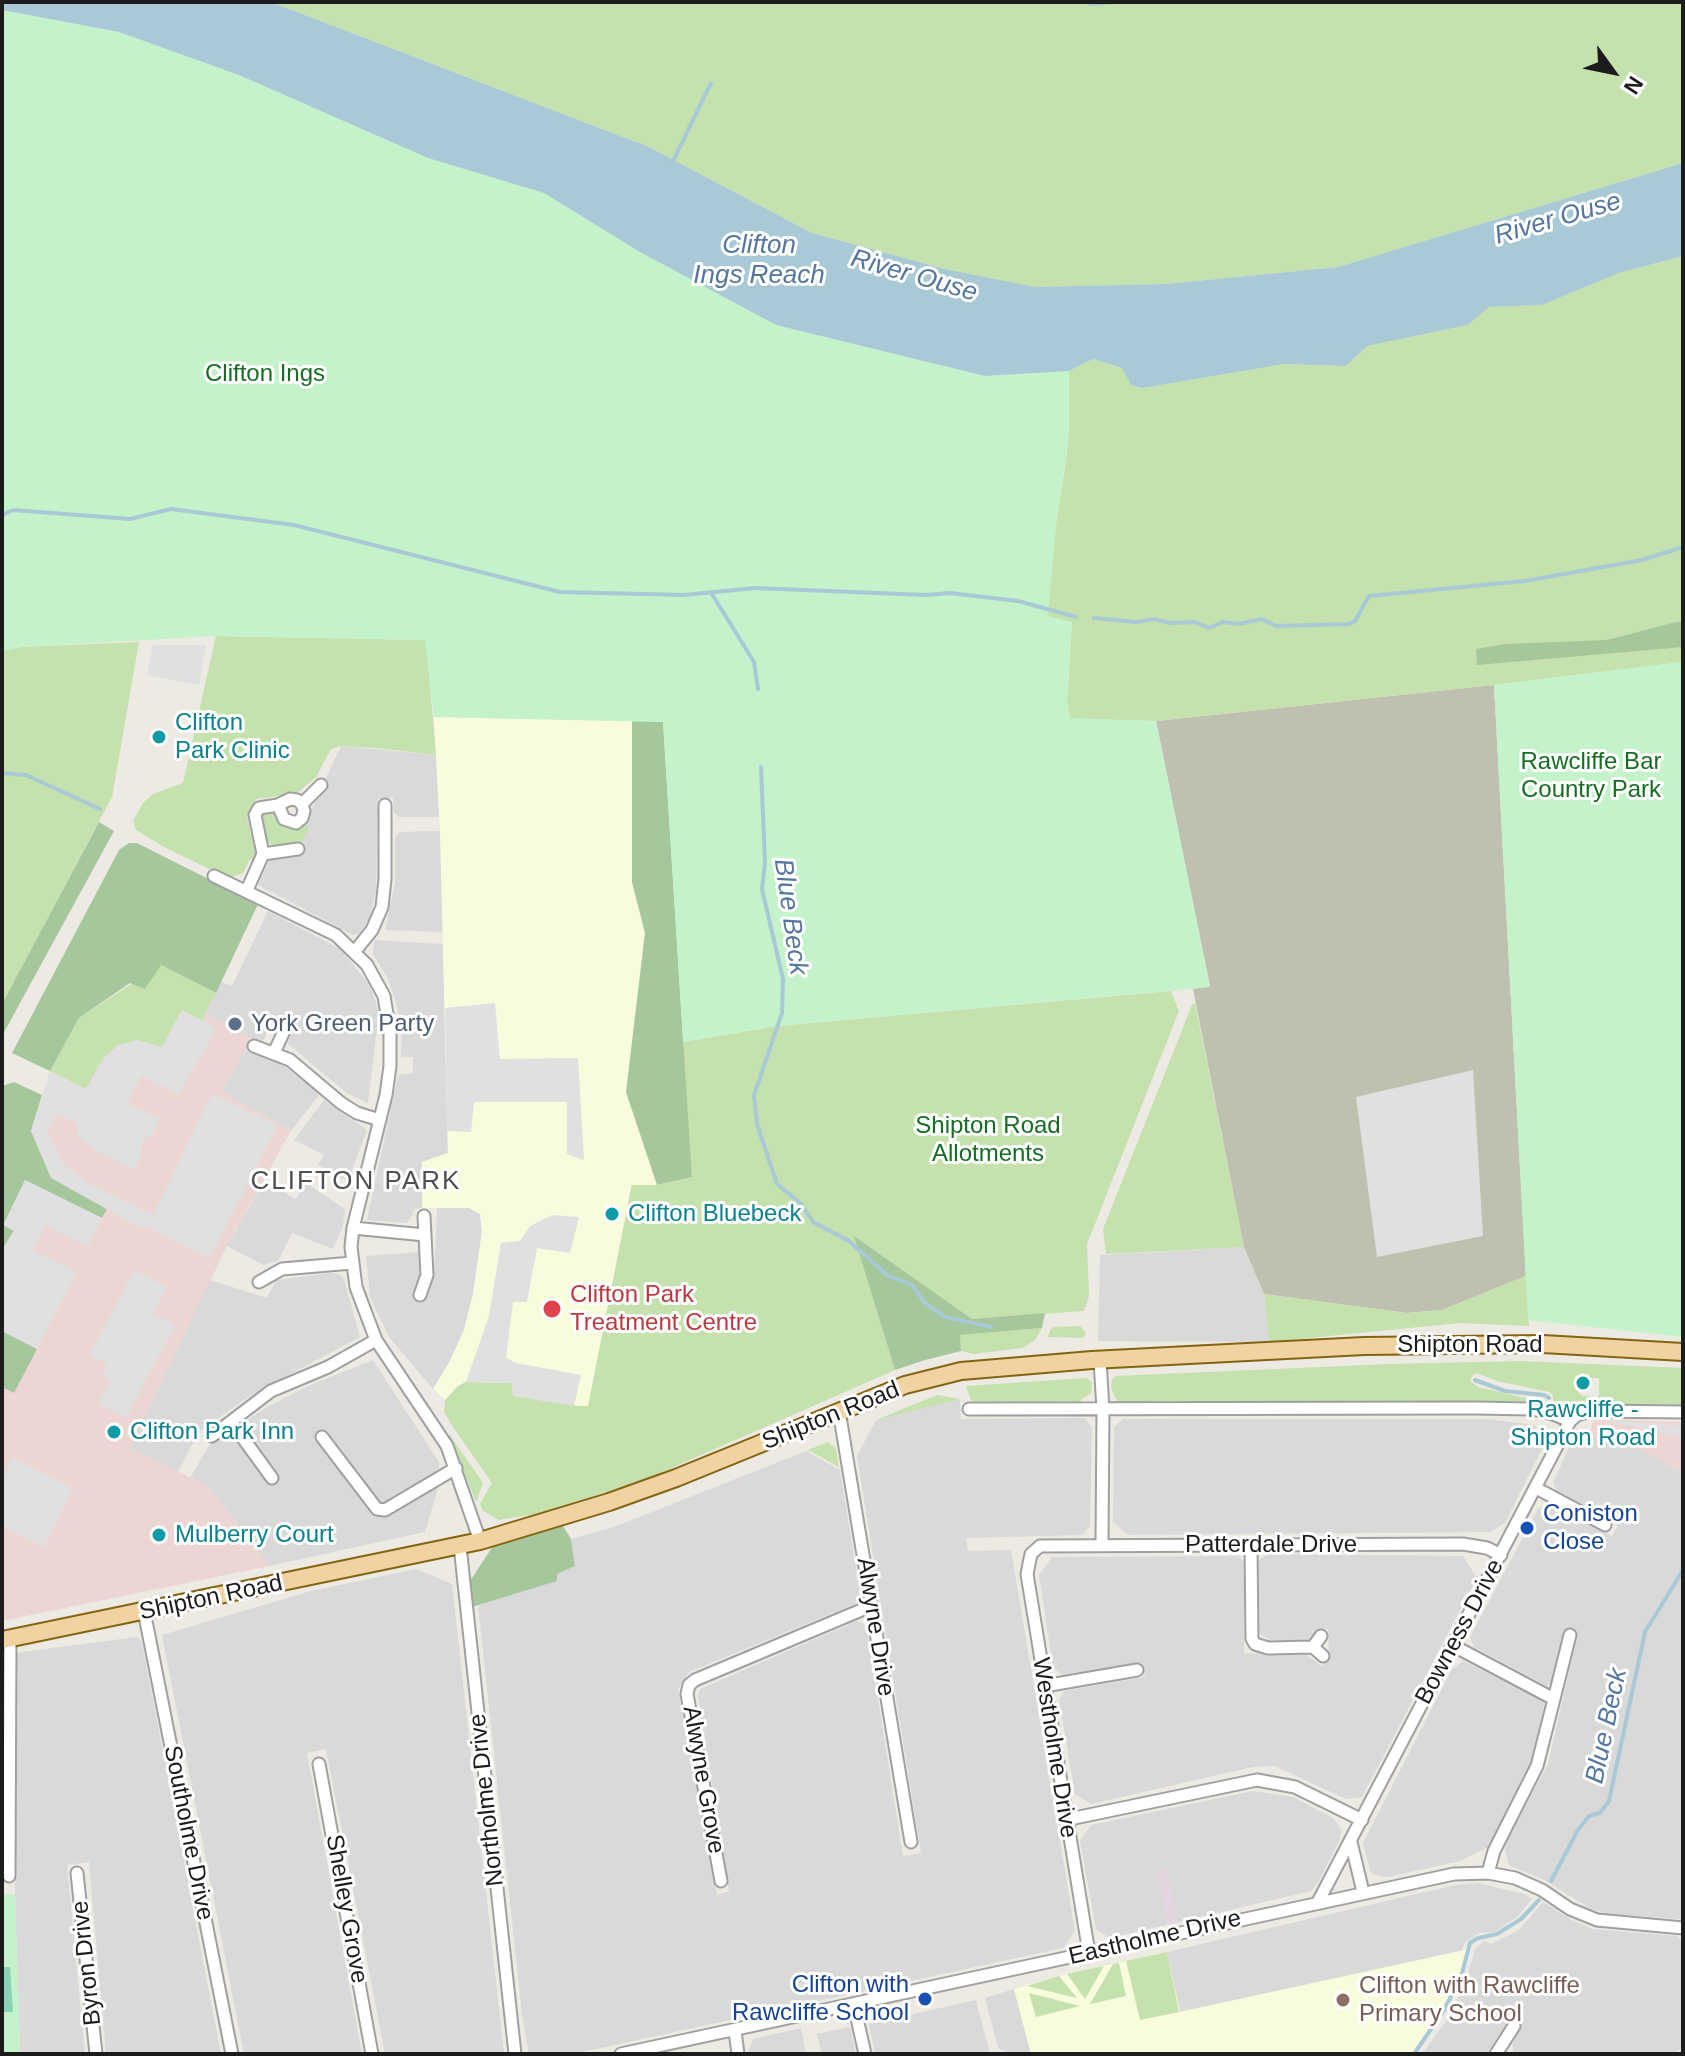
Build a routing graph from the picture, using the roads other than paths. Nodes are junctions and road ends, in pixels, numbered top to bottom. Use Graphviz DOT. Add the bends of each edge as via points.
graph roads {
  1 [pos="321,785"];
  2 [pos="302,804"];
  3 [pos="278,805"];
  4 [pos="385,805"];
  5 [pos="298,849"];
  6 [pos="261,859"];
  7 [pos="214,876"];
  8 [pos="247,890"];
  9 [pos="355,951"];
  10 [pos="284,1031"];
  11 [pos="254,1046"];
  12 [pos="274,1053"];
  13 [pos="380,1120"];
  14 [pos="424,1216"];
  15 [pos="353,1228"];
  16 [pos="425,1235"];
  17 [pos="352,1263"];
  18 [pos="259,1282"];
  19 [pos="420,1295"];
  20 [pos="376,1340"];
  21 [pos="1683,1352"];
  22 [pos="1100,1360"];
  23 [pos="969,1409"];
  24 [pos="1103,1410"];
  25 [pos="839,1411"];
  26 [pos="1683,1412"];
  27 [pos="1570,1421"];
  28 [pos="232,1423"];
  29 [pos="212,1436"];
  30 [pos="322,1437"];
  31 [pos="456,1468"];
  32 [pos="272,1478"];
  33 [pos="1536,1488"];
  34 [pos="1605,1525"];
  35 [pos="480,1541"];
  36 [pos="1102,1545"];
  37 [pos="1251,1545"];
  38 [pos="460,1546"];
  39 [pos="1040,1546"];
  40 [pos="1501,1555"];
  41 [pos="871,1606"];
  42 [pos="144,1611"];
  43 [pos="1570,1635"];
  44 [pos="1321,1636"];
  45 [pos="6,1640"];
  46 [pos="1452,1645"];
  47 [pos="1313,1647"];
  48 [pos="1323,1656"];
  49 [pos="1137,1670"];
  50 [pos="1044,1686"];
  51 [pos="1554,1699"];
  52 [pos="319,1764"];
  53 [pos="1065,1820"];
  54 [pos="1362,1820"];
  55 [pos="911,1842"];
  56 [pos="1351,1842"];
  57 [pos="77,1873"];
  58 [pos="1488,1873"];
  59 [pos="9,1876"];
  60 [pos="721,1881"];
  61 [pos="1363,1892"];
  62 [pos="1318,1902"];
  63 [pos="1683,1928"];
  64 [pos="1089,1953"];
  65 [pos="854,2005"];
  66 [pos="1514,2026"];
  67 [pos="735,2031"];
  68 [pos="96,2054"];
  69 [pos="232,2054"];
  70 [pos="372,2054"];
  71 [pos="515,2054"];
  72 [pos="621,2054"];
  73 [pos="738,2054"];
  74 [pos="865,2054"];
  75 [pos="1496,2054"];
  1 -- 2 [label="street"];
  2 -- 3 [label="street" via="290,799"];
  2 -- 3 [label="street" via="302,818 296,823 284,819"];
  3 -- 6 [label="street" via="259,808 255,815"];
  4 -- 9 [label="street" via="382,907"];
  5 -- 6 [label="street"];
  6 -- 8 [label="street"];
  7 -- 8 [label="street"];
  8 -- 9 [label="street" via="336,935"];
  9 -- 13 [label="street" via="377,980 389,1013 390,1066"];
  10 -- 12 [label="street"];
  11 -- 12 [label="street"];
  12 -- 13 [label="street" via="341,1103"];
  13 -- 15 [label="street"];
  14 -- 16 [label="street"];
  15 -- 16 [label="street"];
  15 -- 17 [label="street"];
  16 -- 19 [label="street" via="427,1275"];
  17 -- 18 [label="street" via="282,1269"];
  17 -- 20 [label="street" via="361,1306"];
  20 -- 28 [label="street" via="271,1391"];
  20 -- 31 [label="street" via="434,1424"];
  21 -- 22 [label="main road, Shipton Road" via="1543,1344 1392,1346"];
  22 -- 24 [label="street"];
  22 -- 25 [label="main road, Shipton Road" via="961,1371 905,1385"];
  23 -- 24 [label="street"];
  24 -- 27 [label="street" via="1532,1409"];
  24 -- 36 [label="street"];
  25 -- 35 [label="main road, Shipton Road" via="676,1478"];
  25 -- 41 [label="street, Alwyne Drive"];
  26 -- 27 [label="street" via="1597,1410"];
  27 -- 33 [label="street, Bowness Drive"];
  28 -- 29 [label="street"];
  28 -- 32 [label="street"];
  30 -- 31 [label="street" via="377,1509 385,1510"];
  31 -- 35 [label="street"];
  33 -- 34 [label="street"];
  33 -- 40 [label="street, Bowness Drive"];
  35 -- 38 [label="main road, Shipton Road"];
  36 -- 37 [label="street, Patterdale Drive"];
  36 -- 39 [label="street, Patterdale Drive"];
  37 -- 40 [label="street, Patterdale Drive" via="1463,1544"];
  37 -- 47 [label="street" via="1255,1644"];
  38 -- 42 [label="main road, Shipton Road"];
  38 -- 71 [label="street, Northolme Drive"];
  39 -- 50 [label="street, Westholme Drive" via="1031,1554 1027,1574"];
  40 -- 46 [label="street, Bowness Drive"];
  41 -- 55 [label="street, Alwyne Drive"];
  41 -- 60 [label="street, Alwyne Grove" via="689,1685"];
  42 -- 45 [label="main road, Shipton Road"];
  42 -- 69 [label="street, Southolme Drive"];
  43 -- 51 [label="street"];
  44 -- 47 [label="street"];
  45 -- 59 [label="street"];
  46 -- 51 [label="street"];
  46 -- 54 [label="street, Bowness Drive"];
  47 -- 48 [label="street"];
  49 -- 50 [label="street"];
  50 -- 53 [label="street, Westholme Drive"];
  51 -- 58 [label="street" via="1537,1766"];
  52 -- 70 [label="street, Shelley Grove"];
  53 -- 54 [label="street" via="1257,1780 1295,1787"];
  53 -- 64 [label="street, Westholme Drive"];
  54 -- 56 [label="street, Bowness Drive"];
  56 -- 61 [label="street"];
  56 -- 62 [label="street, Bowness Drive"];
  57 -- 68 [label="street, Byron Drive"];
  58 -- 61 [label="street, Eastholme Drive" via="1454,1874"];
  58 -- 63 [label="street, Eastholme Drive" via="1515,1878 1597,1920"];
  61 -- 62 [label="street, Eastholme Drive"];
  62 -- 64 [label="street, Eastholme Drive"];
  64 -- 65 [label="street, Eastholme Drive"];
  65 -- 67 [label="street, Eastholme Drive"];
  65 -- 74 [label="street"];
  66 -- 75 [label="street"];
  67 -- 72 [label="street, Eastholme Drive"];
  67 -- 73 [label="street"];
}
